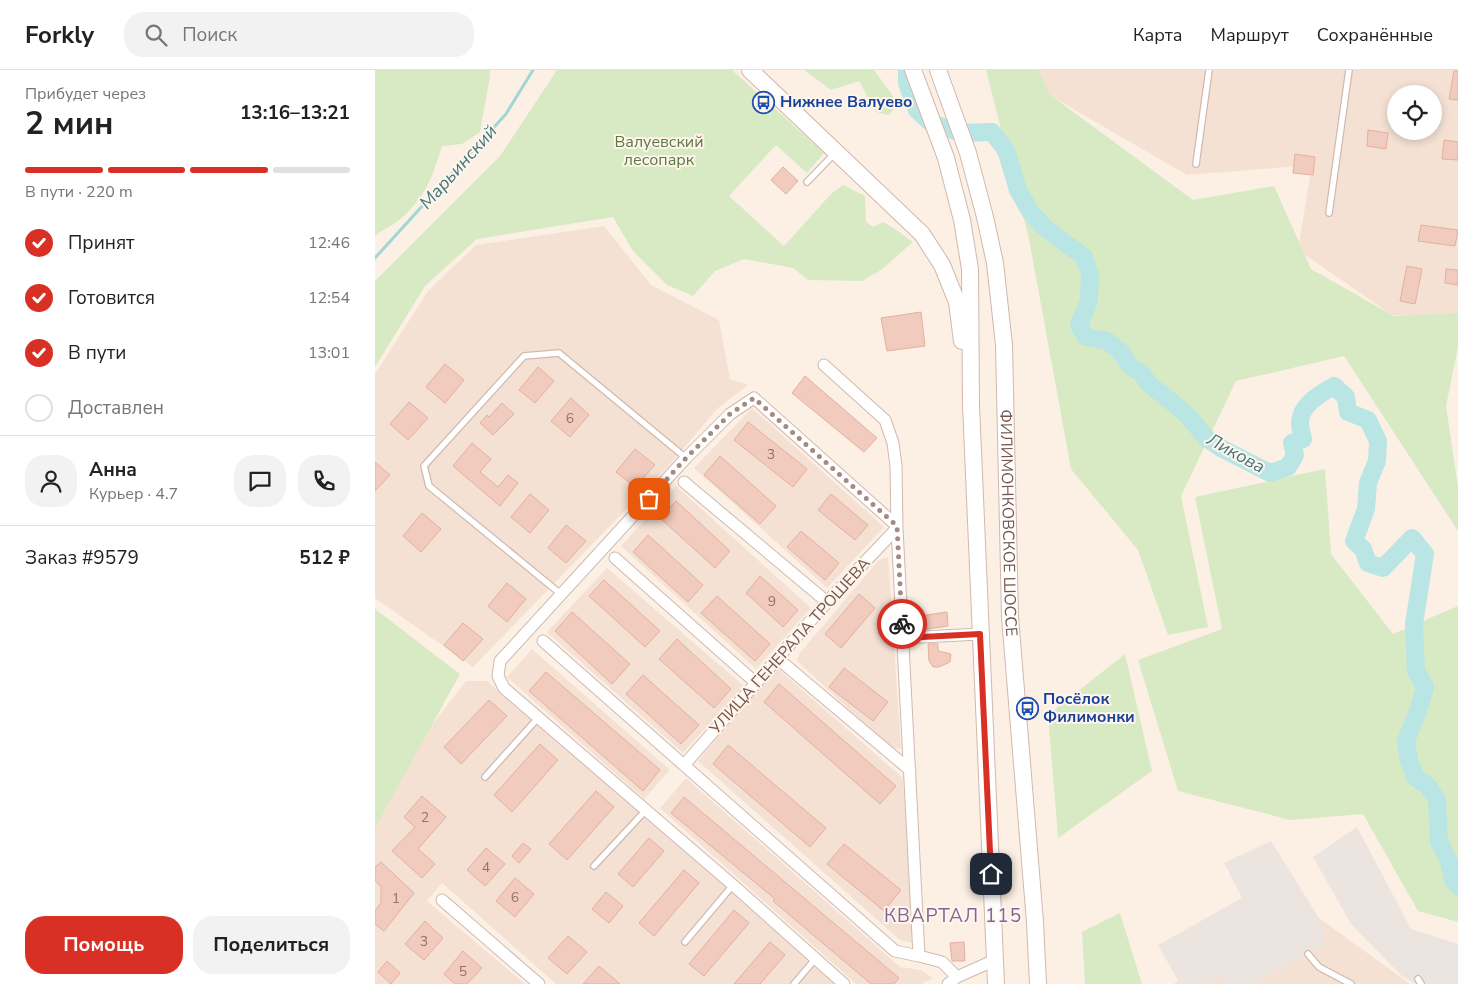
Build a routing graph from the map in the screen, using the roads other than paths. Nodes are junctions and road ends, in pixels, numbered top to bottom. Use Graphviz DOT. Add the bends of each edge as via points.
graph roads {
  1 [pos="750,70"];
  2 [pos="913,70"];
  3 [pos="938,70"];
  4 [pos="1209,70"];
  5 [pos="1349,70"];
  6 [pos="836,152"];
  7 [pos="1196,164"];
  8 [pos="807,182"];
  9 [pos="1329,213"];
  10 [pos="824,365"];
  11 [pos="971,405"];
  12 [pos="686,458"];
  13 [pos="684,482"];
  14 [pos="897,527"];
  15 [pos="615,558"];
  16 [pos="562,594"];
  17 [pos="827,602"];
  18 [pos="980,634"];
  19 [pos="903,638"];
  20 [pos="543,641"];
  21 [pos="777,658"];
  22 [pos="756,683"];
  23 [pos="538,718"];
  24 [pos="685,764"];
  25 [pos="910,770"];
  26 [pos="485,777"];
  27 [pos="646,810"];
  28 [pos="594,866"];
  29 [pos="733,885"];
  30 [pos="442,900"];
  31 [pos="685,942"];
  32 [pos="1308,954"];
  33 [pos="919,956"];
  34 [pos="816,958"];
  35 [pos="995,960"];
  36 [pos="952,981"];
  37 [pos="539,984"];
  38 [pos="794,984"];
  39 [pos="844,984"];
  40 [pos="996,984"];
  41 [pos="1037,984"];
  42 [pos="1351,984"];
  1 -- 6 [label="main road"];
  2 -- 11 [label="main road, ФИЛИМОНКОВСКОЕ ШОССЕ" via="946,158 962,220 970,269"];
  3 -- 41 [label="main road, ФИЛИМОНКОВСКОЕ ШОССЕ" via="968,153 985,217 995,263 1004,345 1010,617 1035,922"];
  4 -- 7 [label="lane"];
  5 -- 9 [label="lane"];
  6 -- 8 [label="lane"];
  6 -- 11 [label="main road" via="921,234 942,265 957,302"];
  10 -- 14 [label="street" via="885,420 893,443"];
  11 -- 18 [label="main road, ФИЛИМОНКОВСКОЕ ШОССЕ"];
  12 -- 14 [label="street" via="730,414 754,398"];
  12 -- 16 [label="street"];
  12 -- 16 [label="lane" via="559,353 524,356 423,466 429,486"];
  13 -- 17 [label="street"];
  14 -- 17 [label="street, УЛИЦА ГЕНЕРАЛА ТРОШЕВА"];
  14 -- 19 [label="street"];
  15 -- 22 [label="street"];
  16 -- 23 [label="street" via="500,662 498,676 504,688"];
  17 -- 21 [label="street, УЛИЦА ГЕНЕРАЛА ТРОШЕВА"];
  18 -- 19 [label="street"];
  18 -- 35 [label="main road, ФИЛИМОНКОВСКОЕ ШОССЕ"];
  19 -- 25 [label="street"];
  20 -- 24 [label="street"];
  21 -- 22 [label="street, УЛИЦА ГЕНЕРАЛА ТРОШЕВА"];
  21 -- 25 [label="street"];
  22 -- 24 [label="street, УЛИЦА ГЕНЕРАЛА ТРОШЕВА"];
  23 -- 26 [label="lane"];
  23 -- 27 [label="street"];
  24 -- 33 [label="street" via="895,951"];
  25 -- 33 [label="street"];
  27 -- 28 [label="lane"];
  27 -- 29 [label="street"];
  29 -- 31 [label="lane"];
  29 -- 34 [label="street"];
  30 -- 37 [label="street"];
  32 -- 42 [label="lane" via="1319,967"];
  33 -- 36 [label="street" via="942,962"];
  34 -- 38 [label="lane"];
  34 -- 39 [label="street"];
  35 -- 36 [label="street"];
  35 -- 40 [label="main road, ФИЛИМОНКОВСКОЕ ШОССЕ"];
}
